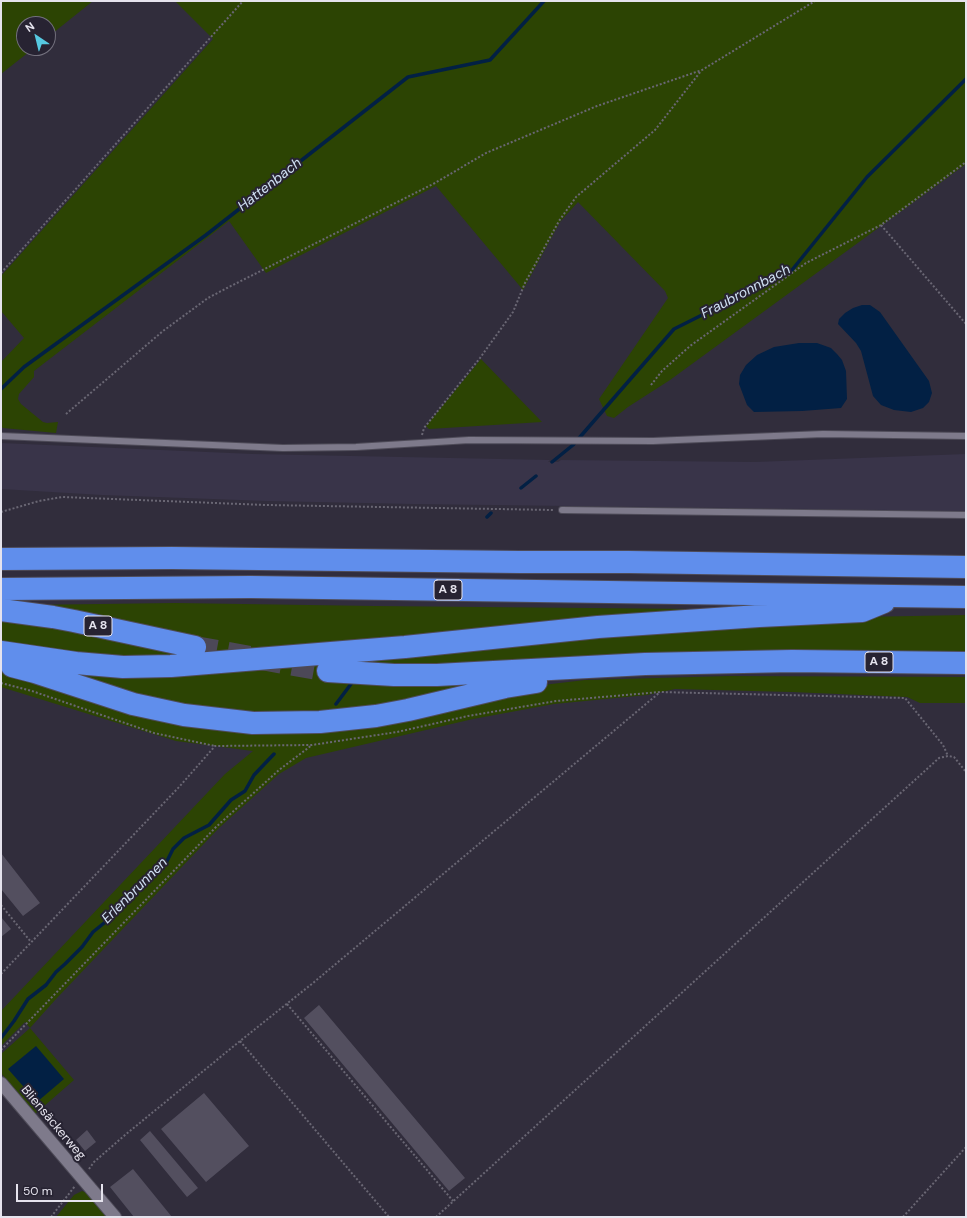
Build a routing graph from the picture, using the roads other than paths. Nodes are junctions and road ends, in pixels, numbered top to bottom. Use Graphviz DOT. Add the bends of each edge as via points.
graph roads {
  1 [pos="1,436"];
  2 [pos="966,436"];
  3 [pos="562,510"];
  4 [pos="966,515"];
  5 [pos="1,559"];
  6 [pos="966,567"];
  7 [pos="1,589"];
  8 [pos="896,597"];
  9 [pos="966,597"];
  10 [pos="1,610"];
  11 [pos="195,647"];
  12 [pos="1,652"];
  13 [pos="966,663"];
  14 [pos="1,664"];
  15 [pos="598,666"];
  16 [pos="328,671"];
  17 [pos="1,1083"];
  18 [pos="115,1217"];
  1 -- 2 [label="lane" via="283,448 356,447 469,440 700,440 823,434"];
  3 -- 4 [label="lane"];
  5 -- 6 [label="highway, A 8" via="188,558"];
  7 -- 8 [label="highway, A 8" via="259,587"];
  8 -- 9 [label="highway, A 8"];
  8 -- 12 [label="highway, A 8" via="862,611 598,627 405,647 171,666 123,667 76,664"];
  10 -- 11 [label="highway, A 8" via="53,616"];
  13 -- 15 [label="highway, A 8" via="748,662"];
  14 -- 15 [label="highway" via="133,704 177,714 235,722 274,724 376,716 505,687 558,679"];
  15 -- 16 [label="highway, A 8" via="437,675"];
  17 -- 18 [label="street, Bliensäckerweg"];
}
